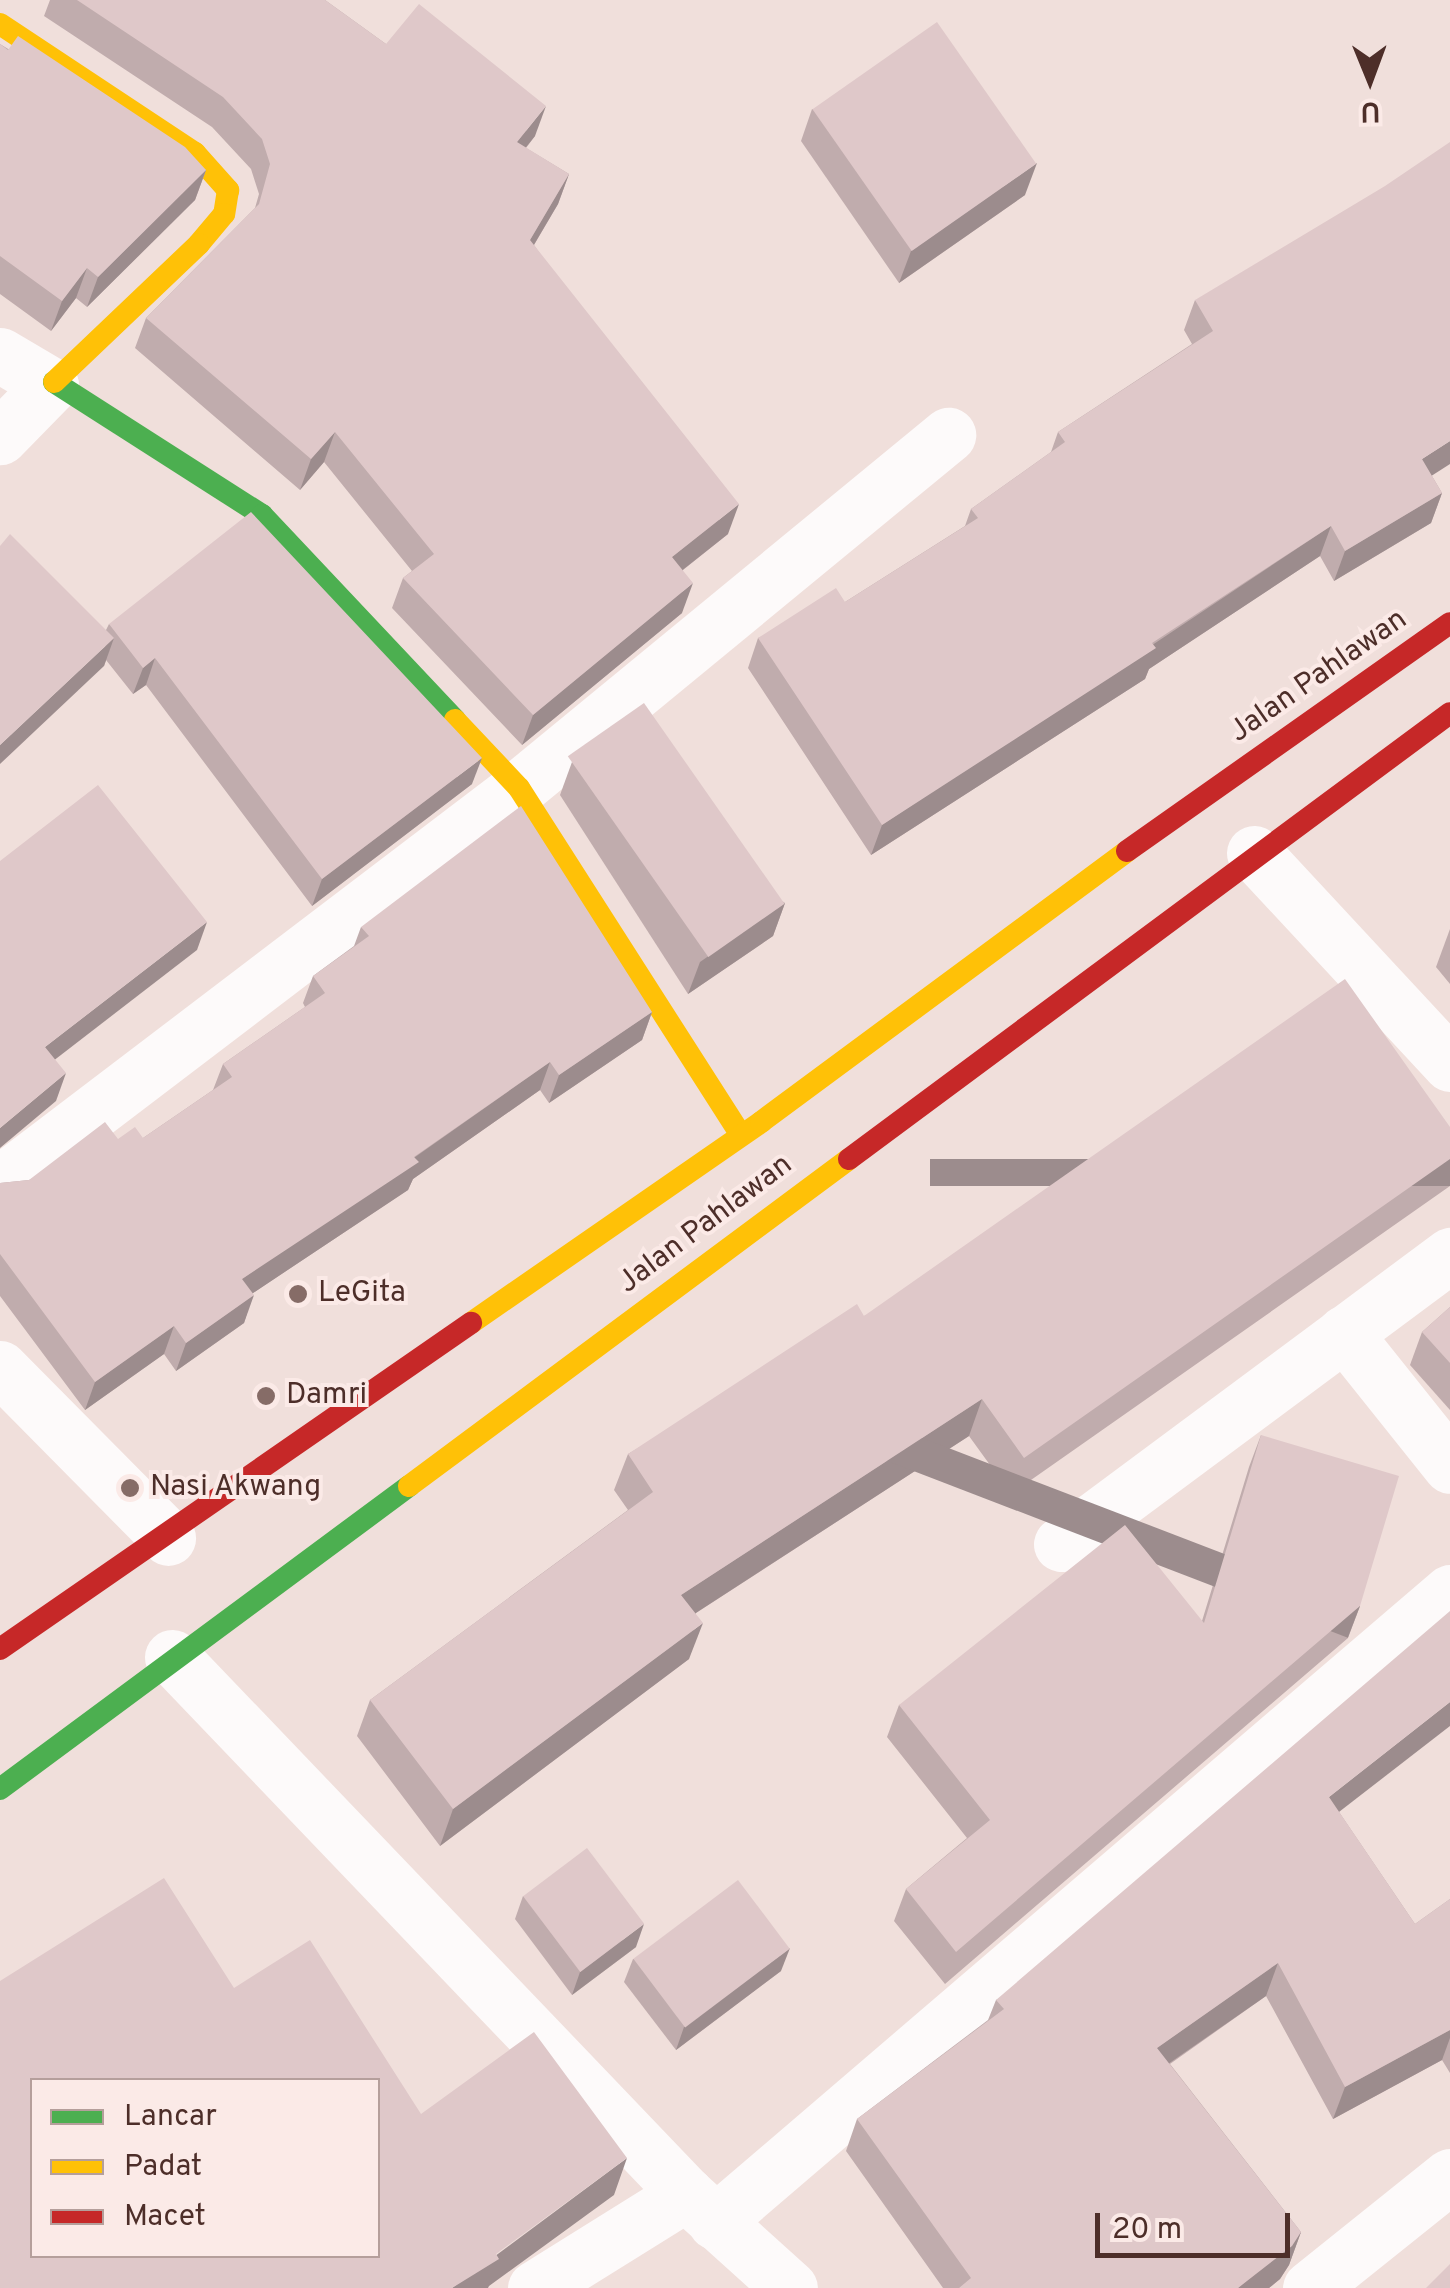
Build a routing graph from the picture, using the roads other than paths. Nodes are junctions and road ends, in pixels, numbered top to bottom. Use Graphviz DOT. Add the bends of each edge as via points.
graph roads {
  1 [pos="0,24"];
  2 [pos="0,354"];
  3 [pos="50,386"];
  4 [pos="948,435"];
  5 [pos="0,437"];
  6 [pos="1450,624"];
  7 [pos="1450,713"];
  8 [pos="519,788"];
  9 [pos="1254,854"];
  10 [pos="1450,1064"];
  11 [pos="740,1134"];
  12 [pos="0,1182"];
  13 [pos="1450,1255"];
  14 [pos="1344,1333"];
  15 [pos="0,1368"];
  16 [pos="1450,1466"];
  17 [pos="168,1538"];
  18 [pos="1061,1544"];
  19 [pos="1450,1592"];
  20 [pos="0,1648"];
  21 [pos="172,1657"];
  22 [pos="0,1789"];
  23 [pos="1450,2176"];
  24 [pos="700,2208"];
  25 [pos="535,2288"];
  26 [pos="790,2288"];
  27 [pos="1310,2288"];
  1 -- 3 [label="main road" via="195,153 228,190 224,214 199,244"];
  2 -- 3 [label="street"];
  3 -- 5 [label="street"];
  3 -- 8 [label="main road" via="262,515"];
  4 -- 8 [label="street"];
  6 -- 11 [label="main road, Jalan Pahlawan" via="1208,791"];
  7 -- 9 [label="main road, Jalan Pahlawan"];
  8 -- 11 [label="main road"];
  8 -- 12 [label="street"];
  9 -- 10 [label="street"];
  9 -- 21 [label="main road, Jalan Pahlawan"];
  11 -- 17 [label="main road, Jalan Pahlawan"];
  13 -- 14 [label="street"];
  14 -- 16 [label="street"];
  14 -- 18 [label="street"];
  15 -- 17 [label="street"];
  17 -- 20 [label="main road, Jalan Pahlawan"];
  19 -- 24 [label="street"];
  21 -- 22 [label="main road, Jalan Pahlawan"];
  21 -- 24 [label="street"];
  23 -- 27 [label="street"];
  24 -- 25 [label="street"];
  24 -- 26 [label="street"];
}
